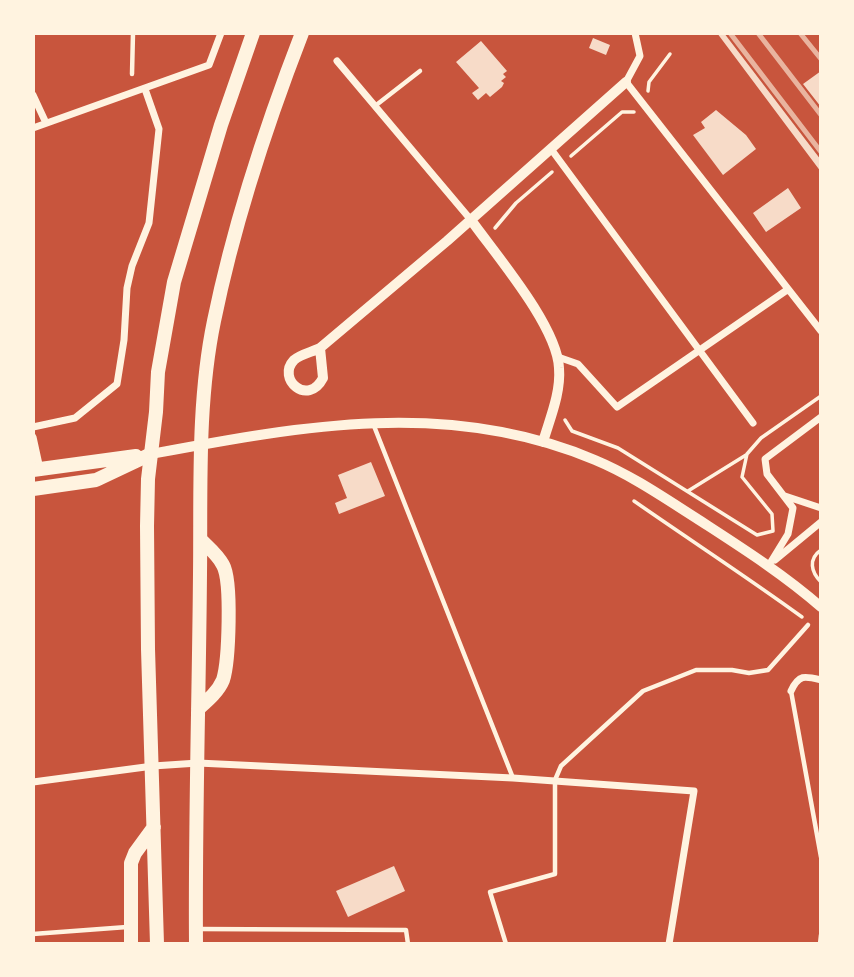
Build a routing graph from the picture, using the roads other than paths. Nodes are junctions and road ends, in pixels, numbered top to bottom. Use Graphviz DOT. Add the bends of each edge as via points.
graph roads {
  1 [pos="133,33"];
  2 [pos="221,33"];
  3 [pos="253,33"];
  4 [pos="302,33"];
  5 [pos="635,33"];
  6 [pos="337,61"];
  7 [pos="420,71"];
  8 [pos="132,74"];
  9 [pos="626,82"];
  10 [pos="145,89"];
  11 [pos="33,95"];
  12 [pos="374,107"];
  13 [pos="47,123"];
  14 [pos="33,128"];
  15 [pos="551,149"];
  16 [pos="471,220"];
  17 [pos="787,290"];
  18 [pos="821,331"];
  19 [pos="320,348"];
  20 [pos="700,351"];
  21 [pos="558,358"];
  22 [pos="820,419"];
  23 [pos="372,422"];
  24 [pos="753,423"];
  25 [pos="33,427"];
  26 [pos="33,437"];
  27 [pos="543,442"];
  28 [pos="202,445"];
  29 [pos="151,454"];
  30 [pos="37,470"];
  31 [pos="33,489"];
  32 [pos="783,495"];
  33 [pos="821,508"];
  34 [pos="821,522"];
  35 [pos="201,540"];
  36 [pos="769,565"];
  37 [pos="821,607"];
  38 [pos="808,623"];
  39 [pos="821,680"];
  40 [pos="792,691"];
  41 [pos="198,709"];
  42 [pos="198,763"];
  43 [pos="153,766"];
  44 [pos="513,778"];
  45 [pos="555,780"];
  46 [pos="33,782"];
  47 [pos="154,827"];
  48 [pos="821,857"];
  49 [pos="131,927"];
  50 [pos="196,929"];
  51 [pos="33,934"];
  52 [pos="821,935"];
  53 [pos="131,944"];
  54 [pos="157,944"];
  55 [pos="196,944"];
  56 [pos="408,944"];
  57 [pos="506,944"];
  58 [pos="669,944"];
  59 [pos="820,944"];
  1 -- 8 [label="lane"];
  2 -- 10 [label="street" via="209,65"];
  3 -- 29 [label="main road" via="174,282 158,372"];
  4 -- 28 [label="main road" via="271,114 214,321"];
  5 -- 9 [label="street" via="640,56"];
  6 -- 12 [label="street"];
  7 -- 12 [label="lane"];
  9 -- 15 [label="street"];
  9 -- 17 [label="street"];
  10 -- 13 [label="street"];
  10 -- 25 [label="street" via="159,129 149,223 127,288 117,384 75,418"];
  11 -- 13 [label="street"];
  12 -- 16 [label="street"];
  13 -- 14 [label="street"];
  15 -- 16 [label="street"];
  15 -- 20 [label="street"];
  16 -- 19 [label="street"];
  16 -- 21 [label="street" via="545,326"];
  17 -- 18 [label="street"];
  17 -- 20 [label="street"];
  20 -- 21 [label="street" via="617,407 578,364"];
  20 -- 24 [label="street"];
  21 -- 27 [label="street" via="558,390"];
  22 -- 32 [label="street" via="765,459 767,474"];
  23 -- 27 [label="street" via="471,426"];
  23 -- 28 [label="street"];
  23 -- 44 [label="lane"];
  26 -- 30 [label="street"];
  27 -- 36 [label="street" via="594,459 631,478"];
  28 -- 29 [label="street"];
  28 -- 35 [label="main road"];
  29 -- 30 [label="main road"];
  29 -- 31 [label="main road" via="96,480"];
  29 -- 43 [label="main road" via="147,538"];
  32 -- 33 [label="street"];
  32 -- 36 [label="street" via="793,508 792,522"];
  34 -- 36 [label="street"];
  35 -- 41 [label="main road"];
  35 -- 41 [label="main road" via="226,573 227,661 223,679"];
  36 -- 37 [label="street"];
  38 -- 45 [label="lane" via="768,670 696,670 643,691 561,766"];
  39 -- 40 [label="street" via="806,676 796,681"];
  40 -- 48 [label="lane"];
  41 -- 42 [label="main road"];
  42 -- 43 [label="street"];
  42 -- 44 [label="street"];
  42 -- 50 [label="main road"];
  43 -- 46 [label="street"];
  43 -- 47 [label="main road"];
  44 -- 45 [label="street"];
  45 -- 57 [label="lane" via="555,874 490,892"];
  45 -- 58 [label="street" via="694,791"];
  47 -- 49 [label="main road" via="131,863"];
  47 -- 54 [label="main road"];
  49 -- 51 [label="lane"];
  49 -- 53 [label="main road"];
  50 -- 55 [label="main road"];
  50 -- 56 [label="lane" via="407,930"];
  52 -- 59 [label="lane"];
}
